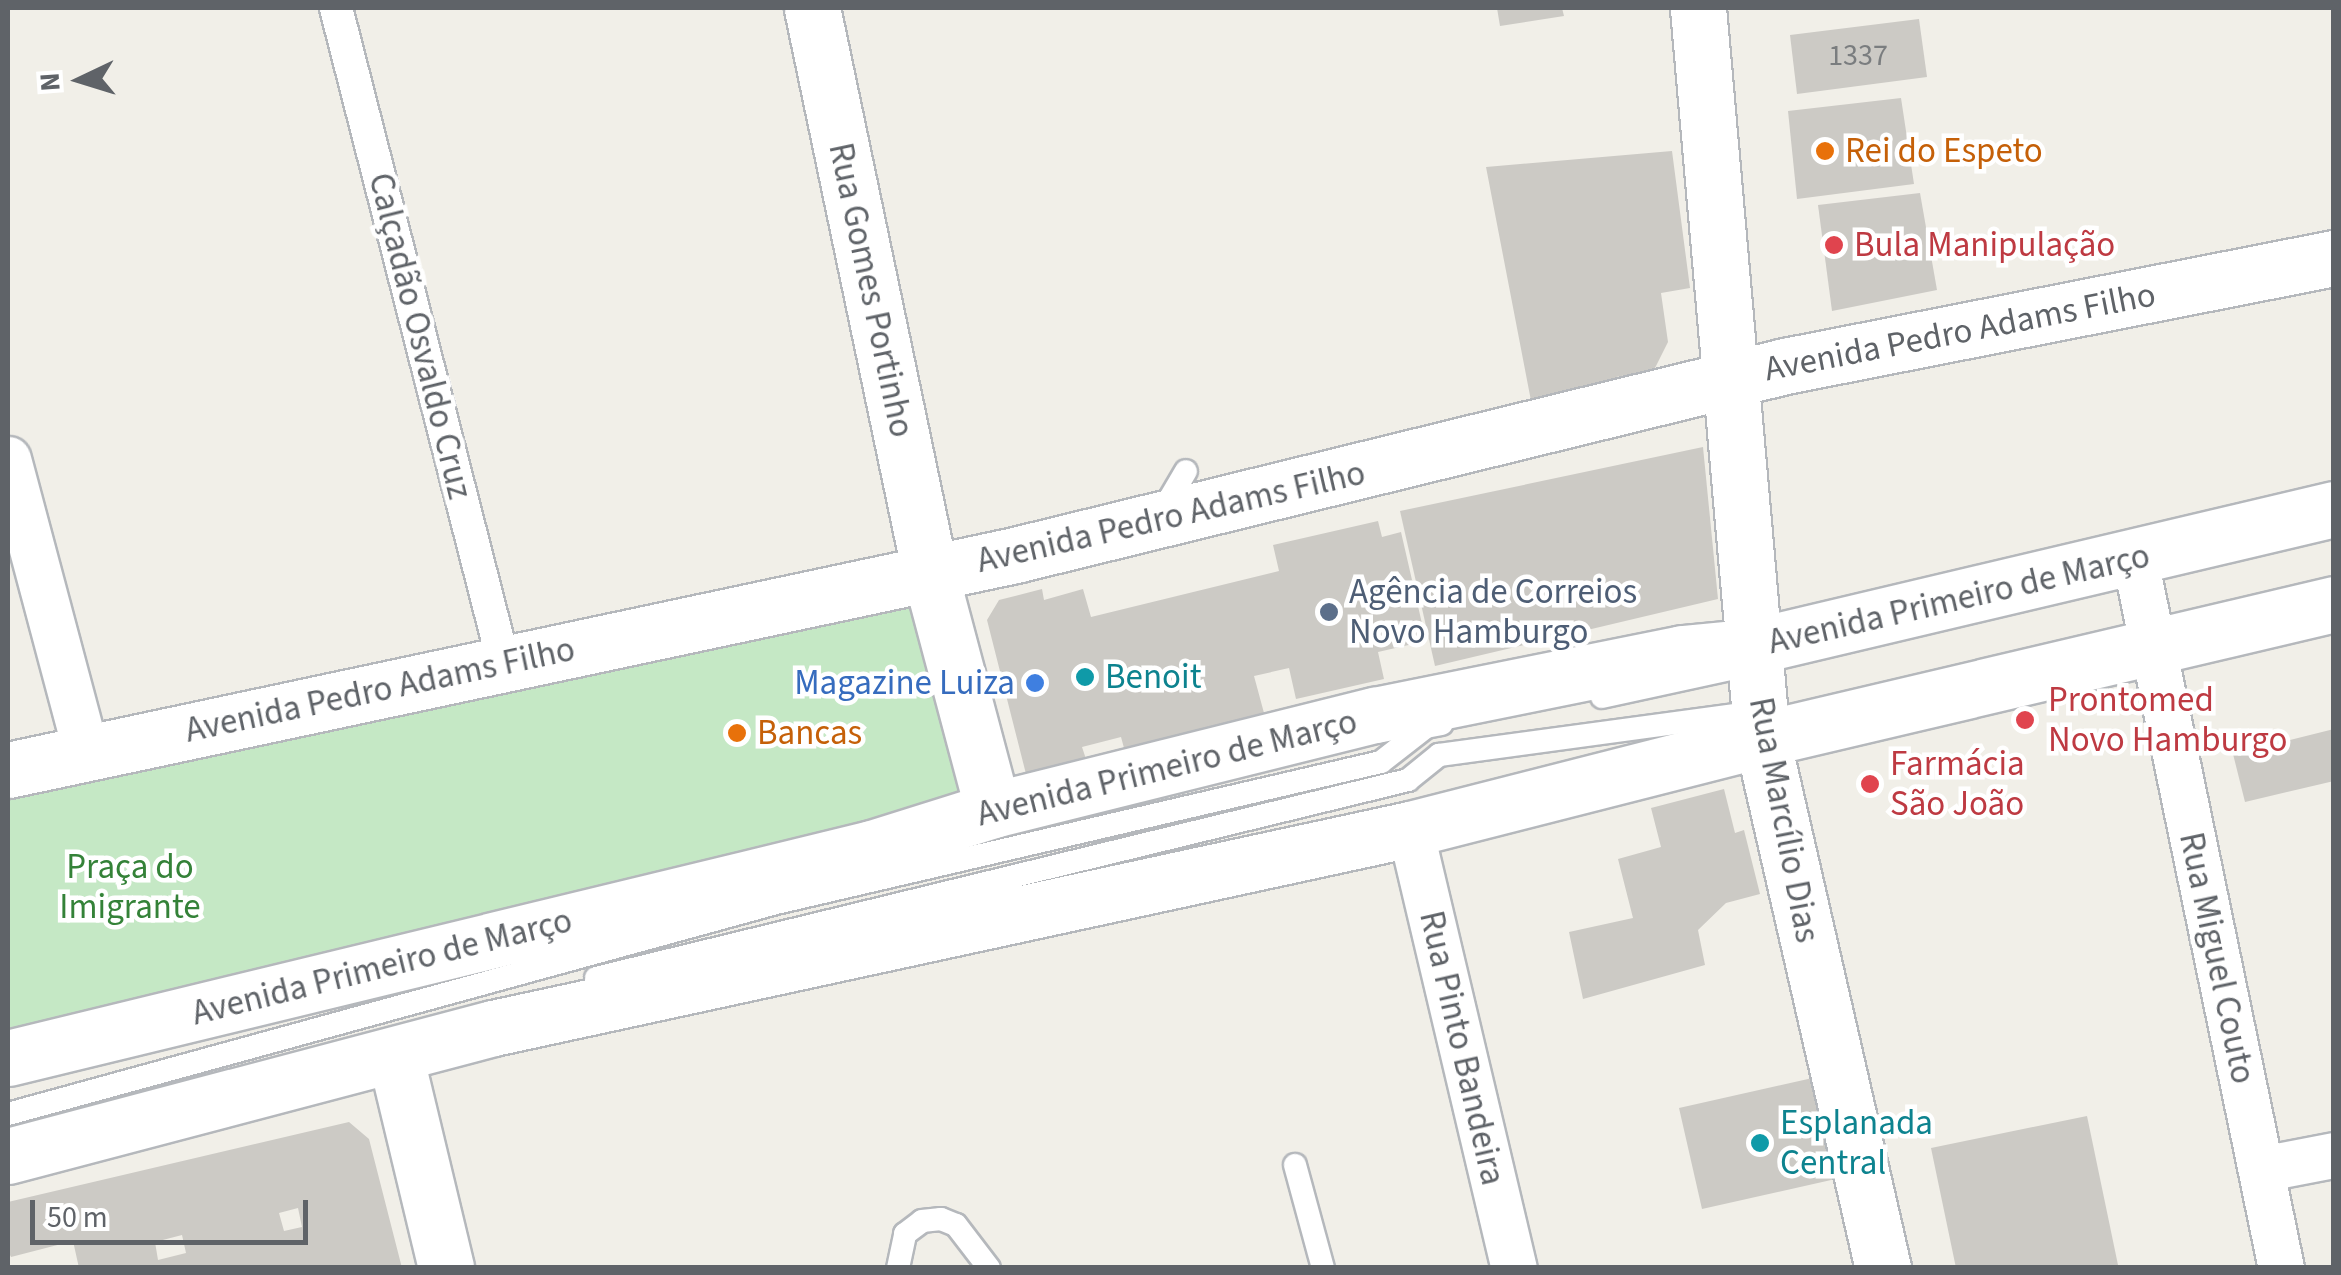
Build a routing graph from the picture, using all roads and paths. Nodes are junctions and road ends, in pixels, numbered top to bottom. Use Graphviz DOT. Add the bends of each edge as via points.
graph roads {
  1 [pos="336,8"];
  2 [pos="812,8"];
  3 [pos="1698,8"];
  4 [pos="2334,258"];
  5 [pos="1733,379"];
  6 [pos="8,459"];
  7 [pos="1186,471"];
  8 [pos="2334,509"];
  9 [pos="1156,522"];
  10 [pos="2135,560"];
  11 [pos="930,572"];
  12 [pos="2334,604"];
  13 [pos="1755,646"];
  14 [pos="2153,650"];
  15 [pos="504,664"];
  16 [pos="1761,725"];
  17 [pos="86,752"];
  18 [pos="8,770"];
  19 [pos="993,810"];
  20 [pos="1410,830"];
  21 [pos="825,859"];
  22 [pos="776,904"];
  23 [pos="388,1032"];
  24 [pos="8,1058"];
  25 [pos="8,1114"];
  26 [pos="2334,1155"];
  27 [pos="8,1156"];
  28 [pos="1295,1165"];
  29 [pos="2261,1169"];
  30 [pos="446,1268"];
  31 [pos="898,1268"];
  32 [pos="989,1268"];
  33 [pos="1323,1268"];
  34 [pos="1514,1268"];
  35 [pos="1882,1268"];
  36 [pos="2281,1268"];
  1 -- 15 [label="street, Calçadão Osvaldo Cruz"];
  2 -- 11 [label="main road, Rua Gomes Portinho"];
  3 -- 5 [label="main road, Rua Marcílio Dias"];
  4 -- 5 [label="main road, Avenida Pedro Adams Filho"];
  5 -- 9 [label="main road, Avenida Pedro Adams Filho"];
  5 -- 13 [label="main road, Rua Marcílio Dias"];
  6 -- 17 [label="street"];
  7 -- 9 [label="lane"];
  8 -- 10 [label="main road, Avenida Primeiro de Março"];
  9 -- 11 [label="main road, Avenida Pedro Adams Filho"];
  10 -- 13 [label="main road, Avenida Primeiro de Março"];
  10 -- 14 [label="street, Rua Miguel Couto"];
  11 -- 15 [label="main road, Avenida Pedro Adams Filho"];
  11 -- 19 [label="main road, Rua Gomes Portinho"];
  12 -- 14 [label="main road, Avenida Primeiro de Março"];
  13 -- 16 [label="main road, Rua Marcílio Dias"];
  13 -- 19 [label="main road, Avenida Primeiro de Março" via="1682,653 1375,715"];
  13 -- 22 [label="lane" via="1723,675 1426,727 1381,762"];
  14 -- 16 [label="main road, Avenida Primeiro de Março" via="1822,723"];
  14 -- 29 [label="street, Rua Miguel Couto"];
  15 -- 17 [label="main road, Avenida Pedro Adams Filho"];
  16 -- 20 [label="main road, Avenida Primeiro de Março"];
  16 -- 23 [label="lane, Avenida Primeiro de Março" via="1439,755 1408,780"];
  16 -- 35 [label="main road, Rua Marcílio Dias"];
  17 -- 18 [label="main road, Avenida Pedro Adams Filho"];
  19 -- 21 [label="main road, Avenida Primeiro de Março"];
  20 -- 23 [label="main road, Avenida Primeiro de Março" via="493,1028"];
  20 -- 34 [label="street, Rua Pinto Bandeira"];
  21 -- 22 [label="lane"];
  21 -- 24 [label="main road, Avenida Primeiro de Março"];
  22 -- 23 [label="lane"];
  23 -- 25 [label="lane" via="296,1037"];
  23 -- 27 [label="main road, Avenida Primeiro de Março"];
  23 -- 30 [label="main road"];
  26 -- 29 [label="street"];
  28 -- 33 [label="lane"];
  29 -- 36 [label="street, Rua Miguel Couto"];
  31 -- 32 [label="lane" via="904,1234 941,1219 973,1242"];
}
